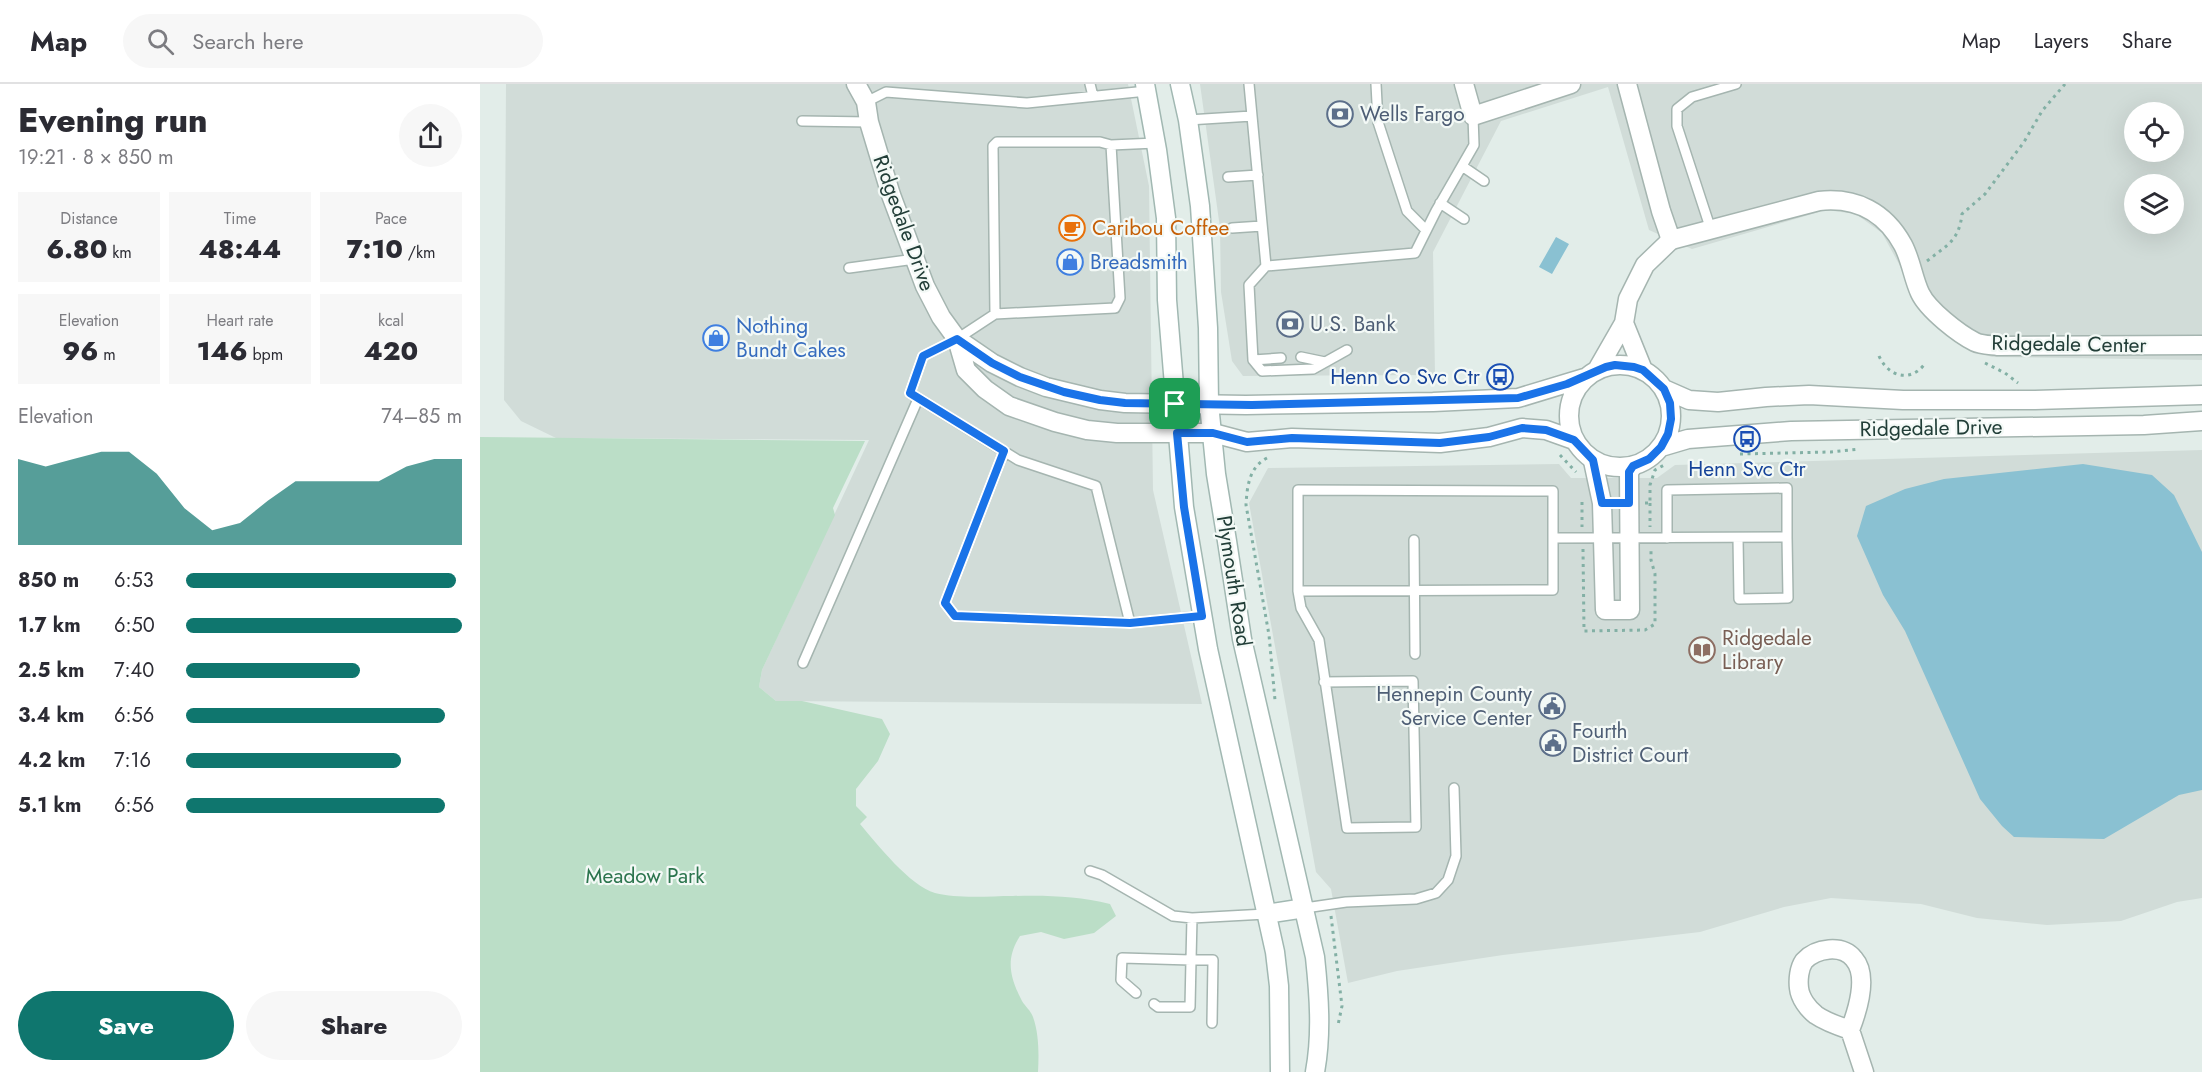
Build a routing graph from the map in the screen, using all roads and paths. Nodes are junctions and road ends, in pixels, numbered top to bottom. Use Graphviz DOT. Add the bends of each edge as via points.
graph roads {
  1 [pos="856,84"];
  2 [pos="928,84"];
  3 [pos="1090,84"];
  4 [pos="1180,84"];
  5 [pos="1191,84"];
  6 [pos="1249,84"];
  7 [pos="1376,84"];
  8 [pos="1464,84"];
  9 [pos="1571,84"];
  10 [pos="1627,84"];
  11 [pos="1736,84"];
  12 [pos="2064,84"];
  13 [pos="1146,88"];
  14 [pos="868,93"];
  15 [pos="928,96"];
  16 [pos="1093,96"];
  17 [pos="1252,116"];
  18 [pos="1473,116"];
  19 [pos="1188,120"];
  20 [pos="802,121"];
  21 [pos="869,122"];
  22 [pos="1156,143"];
  23 [pos="1111,145"];
  24 [pos="1462,166"];
  25 [pos="1258,175"];
  26 [pos="1228,177"];
  27 [pos="1484,181"];
  28 [pos="1440,203"];
  29 [pos="1464,219"];
  30 [pos="1262,226"];
  31 [pos="1232,228"];
  32 [pos="1426,230"];
  33 [pos="1711,231"];
  34 [pos="1671,240"];
  35 [pos="915,259"];
  36 [pos="1266,266"];
  37 [pos="1911,267"];
  38 [pos="849,268"];
  39 [pos="995,314"];
  40 [pos="1624,323"];
  41 [pos="957,339"];
  42 [pos="2202,345"];
  43 [pos="1347,350"];
  44 [pos="1879,356"];
  45 [pos="1301,357"];
  46 [pos="1281,358"];
  47 [pos="1253,360"];
  48 [pos="1980,361"];
  49 [pos="1325,362"];
  50 [pos="1924,365"];
  51 [pos="1643,370"];
  52 [pos="1590,374"];
  53 [pos="2019,384"];
  54 [pos="1664,389"];
  55 [pos="2202,395"];
  56 [pos="918,399"];
  57 [pos="1175,404"];
  58 [pos="1209,404"];
  59 [pos="2202,422"];
  60 [pos="1177,433"];
  61 [pos="1213,433"];
  62 [pos="1574,440"];
  63 [pos="1861,448"];
  64 [pos="1004,451"];
  65 [pos="1553,453"];
  66 [pos="1665,454"];
  67 [pos="1735,454"];
  68 [pos="1271,456"];
  69 [pos="1593,460"];
  70 [pos="1633,466"];
  71 [pos="1579,478"];
  72 [pos="1582,493"];
  73 [pos="1582,502"];
  74 [pos="1602,503"];
  75 [pos="1629,503"];
  76 [pos="1650,503"];
  77 [pos="1582,531"];
  78 [pos="1650,531"];
  79 [pos="1787,537"];
  80 [pos="1553,538"];
  81 [pos="1604,538"];
  82 [pos="1667,538"];
  83 [pos="1738,538"];
  84 [pos="1629,539"];
  85 [pos="1414,540"];
  86 [pos="1298,591"];
  87 [pos="1414,591"];
  88 [pos="1202,616"];
  89 [pos="1130,623"];
  90 [pos="1415,654"];
  91 [pos="803,663"];
  92 [pos="1324,682"];
  93 [pos="1276,702"];
  94 [pos="1454,788"];
  95 [pos="1090,871"];
  96 [pos="1330,905"];
  97 [pos="1305,908"];
  98 [pos="1266,914"];
  99 [pos="1192,918"];
  100 [pos="1191,960"];
  101 [pos="1136,993"];
  102 [pos="1154,1004"];
  103 [pos="1212,1023"];
  104 [pos="1338,1026"];
  105 [pos="1850,1030"];
  106 [pos="1280,1072"];
  107 [pos="1315,1072"];
  108 [pos="1864,1072"];
  1 -- 14 [label="street, Ridgedale Drive"];
  2 -- 15 [label="lane"];
  3 -- 16 [label="lane"];
  4 -- 19 [label="street, Plymouth Road"];
  5 -- 19 [label="street"];
  6 -- 17 [label="lane"];
  7 -- 32 [label="lane" via="1378,122 1407,211"];
  8 -- 18 [label="street"];
  9 -- 18 [label="street"];
  10 -- 34 [label="street"];
  11 -- 33 [label="lane" via="1692,97 1677,109 1677,126"];
  12 -- 37 [label="path" via="1985,194 1962,214 1960,230 1950,243"];
  13 -- 16 [label="lane"];
  13 -- 22 [label="street, Plymouth Road"];
  14 -- 15 [label="lane"];
  14 -- 21 [label="street, Ridgedale Drive"];
  15 -- 16 [label="lane" via="1028,103"];
  17 -- 19 [label="lane"];
  17 -- 25 [label="lane"];
  18 -- 24 [label="lane" via="1474,145"];
  19 -- 58 [label="street, Plymouth Road" via="1203,240"];
  20 -- 21 [label="lane"];
  21 -- 35 [label="street, Ridgedale Drive"];
  22 -- 23 [label="lane"];
  22 -- 57 [label="street, Plymouth Road" via="1166,218"];
  23 -- 39 [label="lane" via="1120,298 1116,308"];
  23 -- 39 [label="lane" via="997,142 993,146"];
  24 -- 27 [label="lane"];
  24 -- 28 [label="lane"];
  25 -- 26 [label="lane"];
  25 -- 30 [label="lane"];
  28 -- 29 [label="lane"];
  28 -- 32 [label="lane"];
  30 -- 31 [label="lane"];
  30 -- 36 [label="lane"];
  32 -- 36 [label="lane" via="1415,253"];
  33 -- 34 [label="street, Ridgedale Center"];
  33 -- 37 [label="street, Ridgedale Center" via="1837,199 1875,211 1903,245"];
  34 -- 40 [label="street" via="1645,265 1628,299"];
  35 -- 38 [label="lane"];
  35 -- 41 [label="street, Ridgedale Drive" via="941,317"];
  36 -- 47 [label="lane" via="1249,285"];
  37 -- 42 [label="street, Ridgedale Center" via="1921,295 1936,315 1976,343"];
  39 -- 41 [label="lane"];
  40 -- 51 [label="street"];
  40 -- 52 [label="street"];
  41 -- 56 [label="lane" via="923,356 910,393"];
  41 -- 57 [label="street, Ridgedale Drive" via="992,363 1046,387 1100,400"];
  41 -- 60 [label="street, Ridgedale Drive" via="966,370 1009,406 1087,429"];
  43 -- 49 [label="lane"];
  44 -- 50 [label="path" via="1883,365 1900,376 1918,372"];
  45 -- 49 [label="lane"];
  46 -- 47 [label="lane"];
  47 -- 49 [label="lane" via="1262,371 1313,369"];
  48 -- 53 [label="path"];
  51 -- 52 [label="street" via="1624,365"];
  51 -- 54 [label="street"];
  52 -- 58 [label="street, Ridgedale Drive" via="1518,398"];
  52 -- 62 [label="street" via="1572,394 1568,412"];
  54 -- 55 [label="street, Ridgedale Drive" via="1689,400 1718,402 1809,395 2035,400"];
  54 -- 66 [label="street" via="1671,419"];
  56 -- 64 [label="lane"];
  56 -- 91 [label="lane"];
  57 -- 58 [label="street, Ridgedale Drive"];
  57 -- 60 [label="street, Plymouth Road"];
  58 -- 61 [label="street, Plymouth Road"];
  59 -- 66 [label="street, Ridgedale Drive" via="1791,431 1688,439"];
  60 -- 61 [label="street, Ridgedale Drive"];
  60 -- 88 [label="street, Plymouth Road" via="1184,507"];
  61 -- 62 [label="street, Ridgedale Drive" via="1247,442 1292,438 1440,443 1522,428 1546,430"];
  61 -- 97 [label="street, Plymouth Road" via="1242,639"];
  62 -- 69 [label="street"];
  63 -- 67 [label="path"];
  64 -- 89 [label="lane" via="1018,460 1096,486"];
  64 -- 89 [label="lane" via="945,603 955,616"];
  65 -- 71 [label="path" via="1562,456"];
  66 -- 70 [label="street"];
  66 -- 76 [label="path" via="1650,485"];
  68 -- 93 [label="path" via="1250,476 1246,505 1269,634"];
  69 -- 70 [label="street" via="1613,467"];
  69 -- 74 [label="street"];
  70 -- 75 [label="street" via="1629,472"];
  72 -- 73 [label="path"];
  73 -- 74 [label="path"];
  73 -- 77 [label="path"];
  74 -- 81 [label="street"];
  75 -- 76 [label="path"];
  75 -- 84 [label="street"];
  76 -- 78 [label="path"];
  79 -- 82 [label="lane" via="1787,488 1667,490"];
  79 -- 83 [label="lane"];
  79 -- 83 [label="lane" via="1788,598 1739,599"];
  80 -- 81 [label="lane"];
  80 -- 86 [label="lane" via="1553,491 1298,490"];
  80 -- 87 [label="lane" via="1553,590"];
  81 -- 84 [label="lane"];
  81 -- 84 [label="street" via="1605,610 1630,610"];
  82 -- 83 [label="lane"];
  82 -- 84 [label="lane"];
  85 -- 87 [label="lane"];
  86 -- 87 [label="lane"];
  86 -- 92 [label="lane" via="1301,608 1319,640"];
  87 -- 90 [label="lane"];
  88 -- 89 [label="lane"];
  88 -- 98 [label="street, Plymouth Road"];
  92 -- 92 [label="lane" via="1347,828 1416,827 1413,681"];
  94 -- 96 [label="lane" via="1456,856 1448,880 1436,893"];
  95 -- 99 [label="lane" via="1173,916"];
  96 -- 97 [label="lane"];
  96 -- 104 [label="path" via="1342,1006"];
  97 -- 98 [label="street"];
  97 -- 107 [label="street, Plymouth Road" via="1319,992"];
  98 -- 99 [label="lane"];
  98 -- 106 [label="street, Plymouth Road" via="1279,986"];
  99 -- 100 [label="lane"];
  100 -- 101 [label="lane" via="1122,958 1121,980"];
  100 -- 102 [label="lane" via="1190,1007"];
  100 -- 103 [label="lane" via="1213,960"];
  105 -- 105 [label="street" via="1861,995 1856,959 1844,951 1816,953 1803,963 1799,992 1814,1014"];
  105 -- 108 [label="street"];
}
